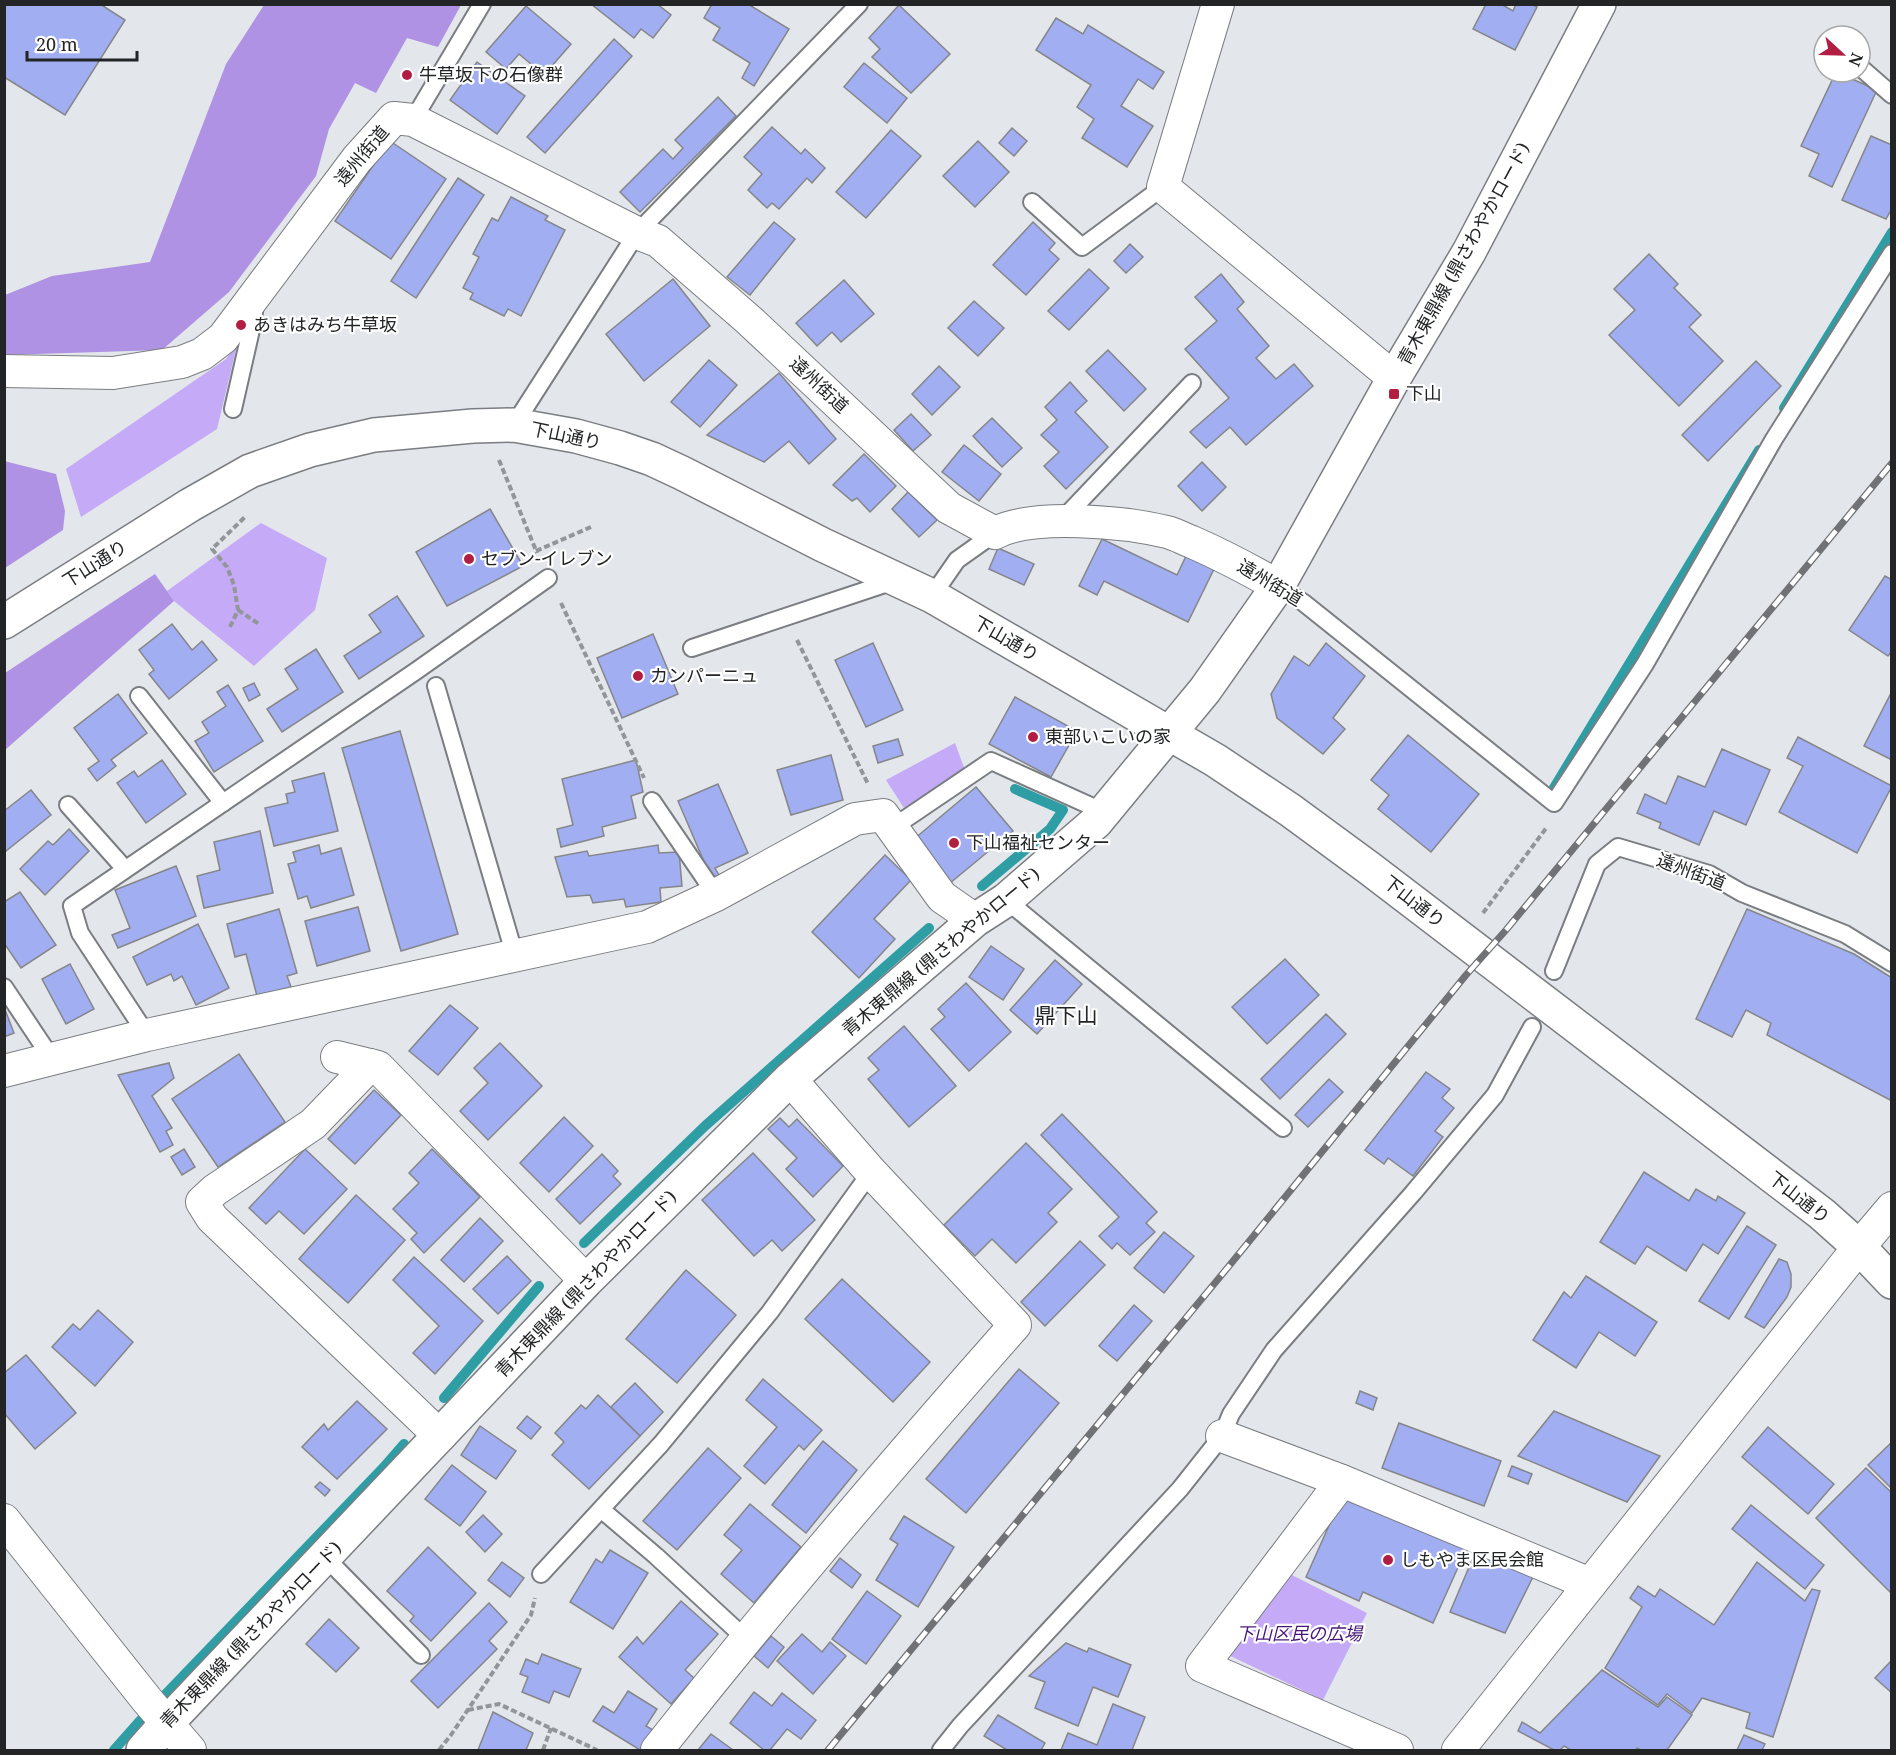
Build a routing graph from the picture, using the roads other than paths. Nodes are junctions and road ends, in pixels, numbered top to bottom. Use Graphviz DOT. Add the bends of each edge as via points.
graph roads {
  1 [pos="482,4"];
  2 [pos="859,4"];
  3 [pos="1218,4"];
  4 [pos="1599,4"];
  5 [pos="1872,77"];
  6 [pos="1892,95"];
  7 [pos="413,120"];
  8 [pos="1162,187"];
  9 [pos="1032,202"];
  10 [pos="637,233"];
  11 [pos="1892,253"];
  12 [pos="255,294"];
  13 [pos="4,370"];
  14 [pos="1394,378"];
  15 [pos="1191,383"];
  16 [pos="233,409"];
  17 [pos="514,425"];
  18 [pos="1061,521"];
  19 [pos="995,533"];
  20 [pos="548,578"];
  21 [pos="898,580"];
  22 [pos="1278,586"];
  23 [pos="932,596"];
  24 [pos="4,622"];
  25 [pos="692,648"];
  26 [pos="436,686"];
  27 [pos="139,696"];
  28 [pos="1170,733"];
  29 [pos="652,801"];
  30 [pos="223,803"];
  31 [pos="68,805"];
  32 [pos="1104,812"];
  33 [pos="892,828"];
  34 [pos="125,869"];
  35 [pos="716,895"];
  36 [pos="1006,900"];
  37 [pos="975,920"];
  38 [pos="515,956"];
  39 [pos="1892,963"];
  40 [pos="1554,971"];
  41 [pos="4,987"];
  42 [pos="1532,1027"];
  43 [pos="147,1035"];
  44 [pos="337,1057"];
  45 [pos="52,1059"];
  46 [pos="370,1065"];
  47 [pos="4,1071"];
  48 [pos="790,1079"];
  49 [pos="1283,1128"];
  50 [pos="871,1172"];
  51 [pos="1892,1208"];
  52 [pos="1859,1247"];
  53 [pos="586,1281"];
  54 [pos="1892,1282"];
  55 [pos="440,1436"];
  56 [pos="1222,1436"];
  57 [pos="1342,1481"];
  58 [pos="602,1510"];
  59 [pos="4,1520"];
  60 [pos="325,1557"];
  61 [pos="541,1574"];
  62 [pos="1590,1584"];
  63 [pos="746,1639"];
  64 [pos="421,1655"];
  65 [pos="157,1712"];
  66 [pos="143,1750"];
  67 [pos="190,1750"];
  68 [pos="657,1750"];
  69 [pos="941,1750"];
  70 [pos="1397,1750"];
  71 [pos="1458,1750"];
  1 -- 7 [label="lane"];
  2 -- 10 [label="lane"];
  3 -- 8 [label="street"];
  4 -- 14 [label="main road, 青木東鼎線 (鼎さわやかロード)" via="1469,252"];
  5 -- 6 [label="lane"];
  7 -- 10 [label="street, 遠州街道"];
  7 -- 12 [label="street, 遠州街道" via="394,118 357,159"];
  8 -- 9 [label="lane" via="1082,247"];
  8 -- 14 [label="street"];
  10 -- 17 [label="lane"];
  10 -- 19 [label="street, 遠州街道" via="658,241 750,321 949,508"];
  11 -- 22 [label="lane, 遠州街道" via="1774,439 1645,664 1554,803"];
  12 -- 13 [label="street, 遠州街道" via="223,338 182,363 113,373"];
  12 -- 16 [label="lane" via="253,321"];
  14 -- 22 [label="main road, 青木東鼎線 (鼎さわやかロード)"];
  15 -- 18 [label="lane"];
  17 -- 21 [label="main road, 下山通り" via="576,436 652,459"];
  17 -- 24 [label="main road, 下山通り" via="374,435 310,450 250,471"];
  18 -- 19 [label="street, 遠州街道" via="1008,526"];
  18 -- 22 [label="street, 遠州街道" via="1092,521 1168,532"];
  19 -- 23 [label="lane" via="957,560"];
  20 -- 30 [label="lane"];
  21 -- 23 [label="main road, 下山通り"];
  21 -- 25 [label="lane"];
  22 -- 28 [label="main road, 青木東鼎線 (鼎さわやかロード)"];
  23 -- 28 [label="main road, 下山通り"];
  26 -- 38 [label="lane"];
  27 -- 30 [label="lane"];
  28 -- 32 [label="main road, 青木東鼎線 (鼎さわやかロード)"];
  28 -- 52 [label="main road, 下山通り" via="1290,810 1369,868"];
  29 -- 35 [label="lane"];
  30 -- 34 [label="lane"];
  31 -- 34 [label="lane"];
  32 -- 33 [label="lane" via="991,761"];
  32 -- 36 [label="main road, 青木東鼎線 (鼎さわやかロード)"];
  33 -- 35 [label="street" via="883,815 855,819"];
  33 -- 37 [label="street" via="942,897"];
  34 -- 43 [label="lane" via="72,906 80,933"];
  35 -- 38 [label="street" via="647,927"];
  36 -- 37 [label="main road, 青木東鼎線 (鼎さわやかロード)"];
  36 -- 49 [label="lane"];
  37 -- 48 [label="main road, 青木東鼎線 (鼎さわやかロード)"];
  38 -- 43 [label="street"];
  39 -- 40 [label="lane, 遠州街道" via="1845,934 1742,893 1709,874 1618,847 1597,864"];
  41 -- 45 [label="lane"];
  42 -- 56 [label="lane" via="1495,1095 1274,1350 1231,1414"];
  43 -- 45 [label="street"];
  44 -- 46 [label="street"];
  45 -- 47 [label="street"];
  46 -- 53 [label="street" via="378,1067"];
  46 -- 55 [label="street" via="313,1124 202,1202 212,1218"];
  48 -- 50 [label="street"];
  48 -- 53 [label="main road, 青木東鼎線 (鼎さわやかロード)"];
  50 -- 58 [label="lane" via="770,1312"];
  50 -- 63 [label="street" via="1015,1325"];
  51 -- 52 [label="street"];
  52 -- 54 [label="main road, 下山通り"];
  52 -- 62 [label="street"];
  53 -- 55 [label="main road, 青木東鼎線 (鼎さわやかロード)"];
  55 -- 60 [label="main road, 青木東鼎線 (鼎さわやかロード)"];
  56 -- 57 [label="street"];
  56 -- 69 [label="lane" via="1180,1489"];
  57 -- 62 [label="street"];
  57 -- 70 [label="street" via="1202,1666"];
  58 -- 61 [label="lane"];
  58 -- 63 [label="lane"];
  59 -- 65 [label="street"];
  60 -- 64 [label="lane"];
  60 -- 65 [label="main road, 青木東鼎線 (鼎さわやかロード)"];
  62 -- 71 [label="street"];
  63 -- 68 [label="street"];
  65 -- 66 [label="main road, 青木東鼎線 (鼎さわやかロード)"];
  65 -- 67 [label="street"];
}
